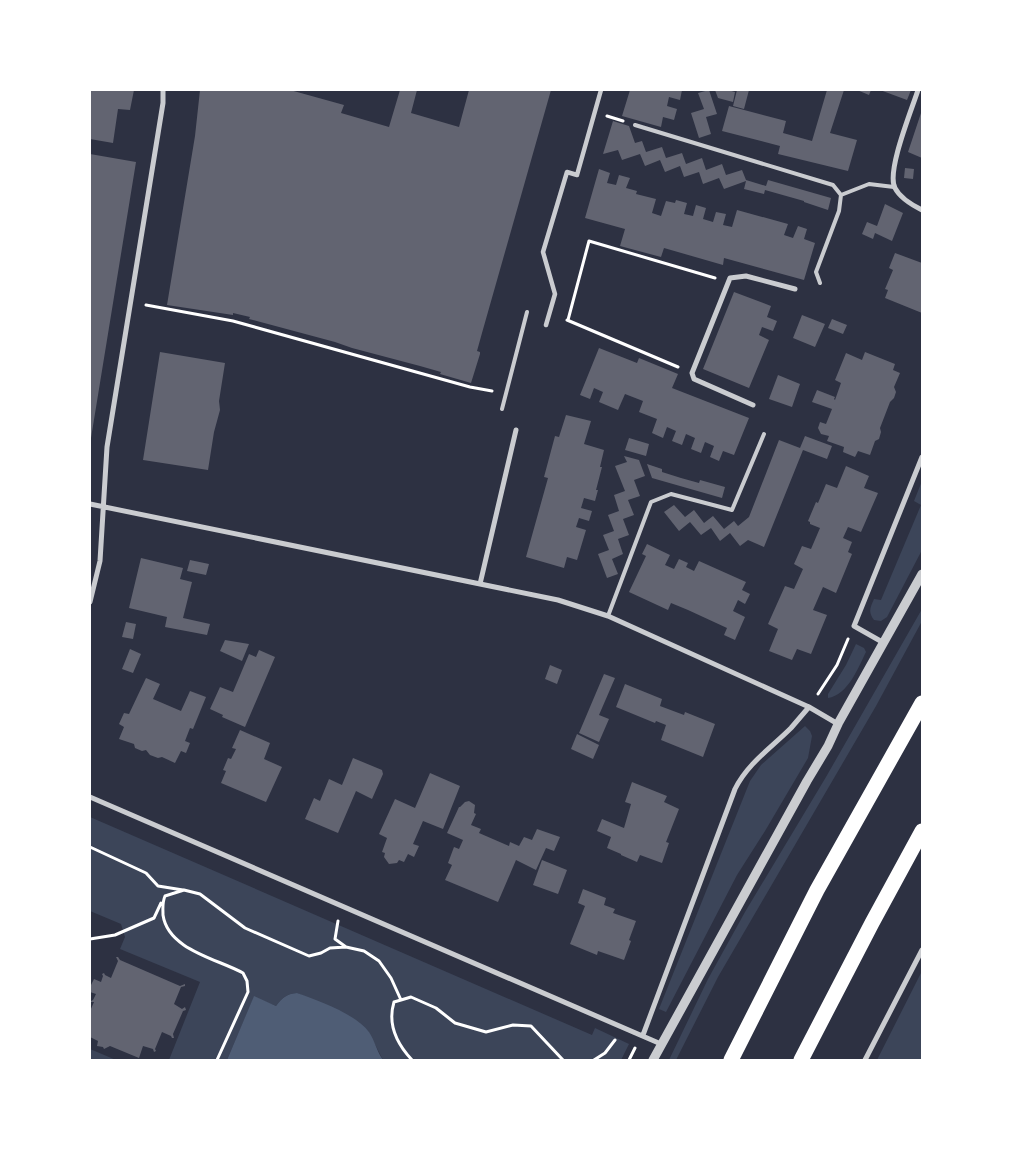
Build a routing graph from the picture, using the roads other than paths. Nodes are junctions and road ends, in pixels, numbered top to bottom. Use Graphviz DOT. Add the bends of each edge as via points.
graph roads {
  1 [pos="163,90"];
  2 [pos="601,90"];
  3 [pos="918,90"];
  4 [pos="635,125"];
  5 [pos="894,187"];
  6 [pos="841,195"];
  7 [pos="922,210"];
  8 [pos="820,284"];
  9 [pos="795,289"];
  10 [pos="527,312"];
  11 [pos="546,325"];
  12 [pos="753,404"];
  13 [pos="502,409"];
  14 [pos="516,430"];
  15 [pos="764,434"];
  16 [pos="922,457"];
  17 [pos="90,504"];
  18 [pos="103,507"];
  19 [pos="922,574"];
  20 [pos="480,584"];
  21 [pos="90,602"];
  22 [pos="608,616"];
  23 [pos="884,643"];
  24 [pos="922,703"];
  25 [pos="809,707"];
  26 [pos="838,724"];
  27 [pos="90,797"];
  28 [pos="922,831"];
  29 [pos="922,950"];
  30 [pos="643,1035"];
  31 [pos="661,1044"];
  32 [pos="653,1060"];
  33 [pos="731,1060"];
  34 [pos="801,1060"];
  35 [pos="864,1060"];
  1 -- 18 [label="street" via="107,447"];
  2 -- 11 [label="street" via="577,175 567,172 543,252 555,294"];
  3 -- 5 [label="street" via="895,162"];
  4 -- 6 [label="lane" via="834,185"];
  5 -- 6 [label="lane" via="869,184"];
  5 -- 7 [label="street" via="902,197"];
  6 -- 8 [label="lane" via="839,211 816,272"];
  9 -- 12 [label="street" via="746,276 730,278 692,373 694,379"];
  10 -- 13 [label="lane"];
  14 -- 20 [label="street"];
  15 -- 22 [label="lane" via="732,510 671,494 651,502"];
  16 -- 23 [label="street" via="854,626"];
  17 -- 18 [label="street"];
  18 -- 20 [label="street"];
  18 -- 21 [label="street" via="100,560"];
  19 -- 23 [label="street"];
  20 -- 22 [label="street" via="558,600"];
  22 -- 25 [label="street"];
  23 -- 26 [label="street"];
  24 -- 33 [label="highway" via="817,890"];
  25 -- 26 [label="street"];
  25 -- 30 [label="street" via="753,763 739,783"];
  26 -- 31 [label="street"];
  27 -- 30 [label="street"];
  28 -- 34 [label="highway"];
  29 -- 35 [label="street"];
  30 -- 31 [label="street"];
  31 -- 32 [label="street"];
}
